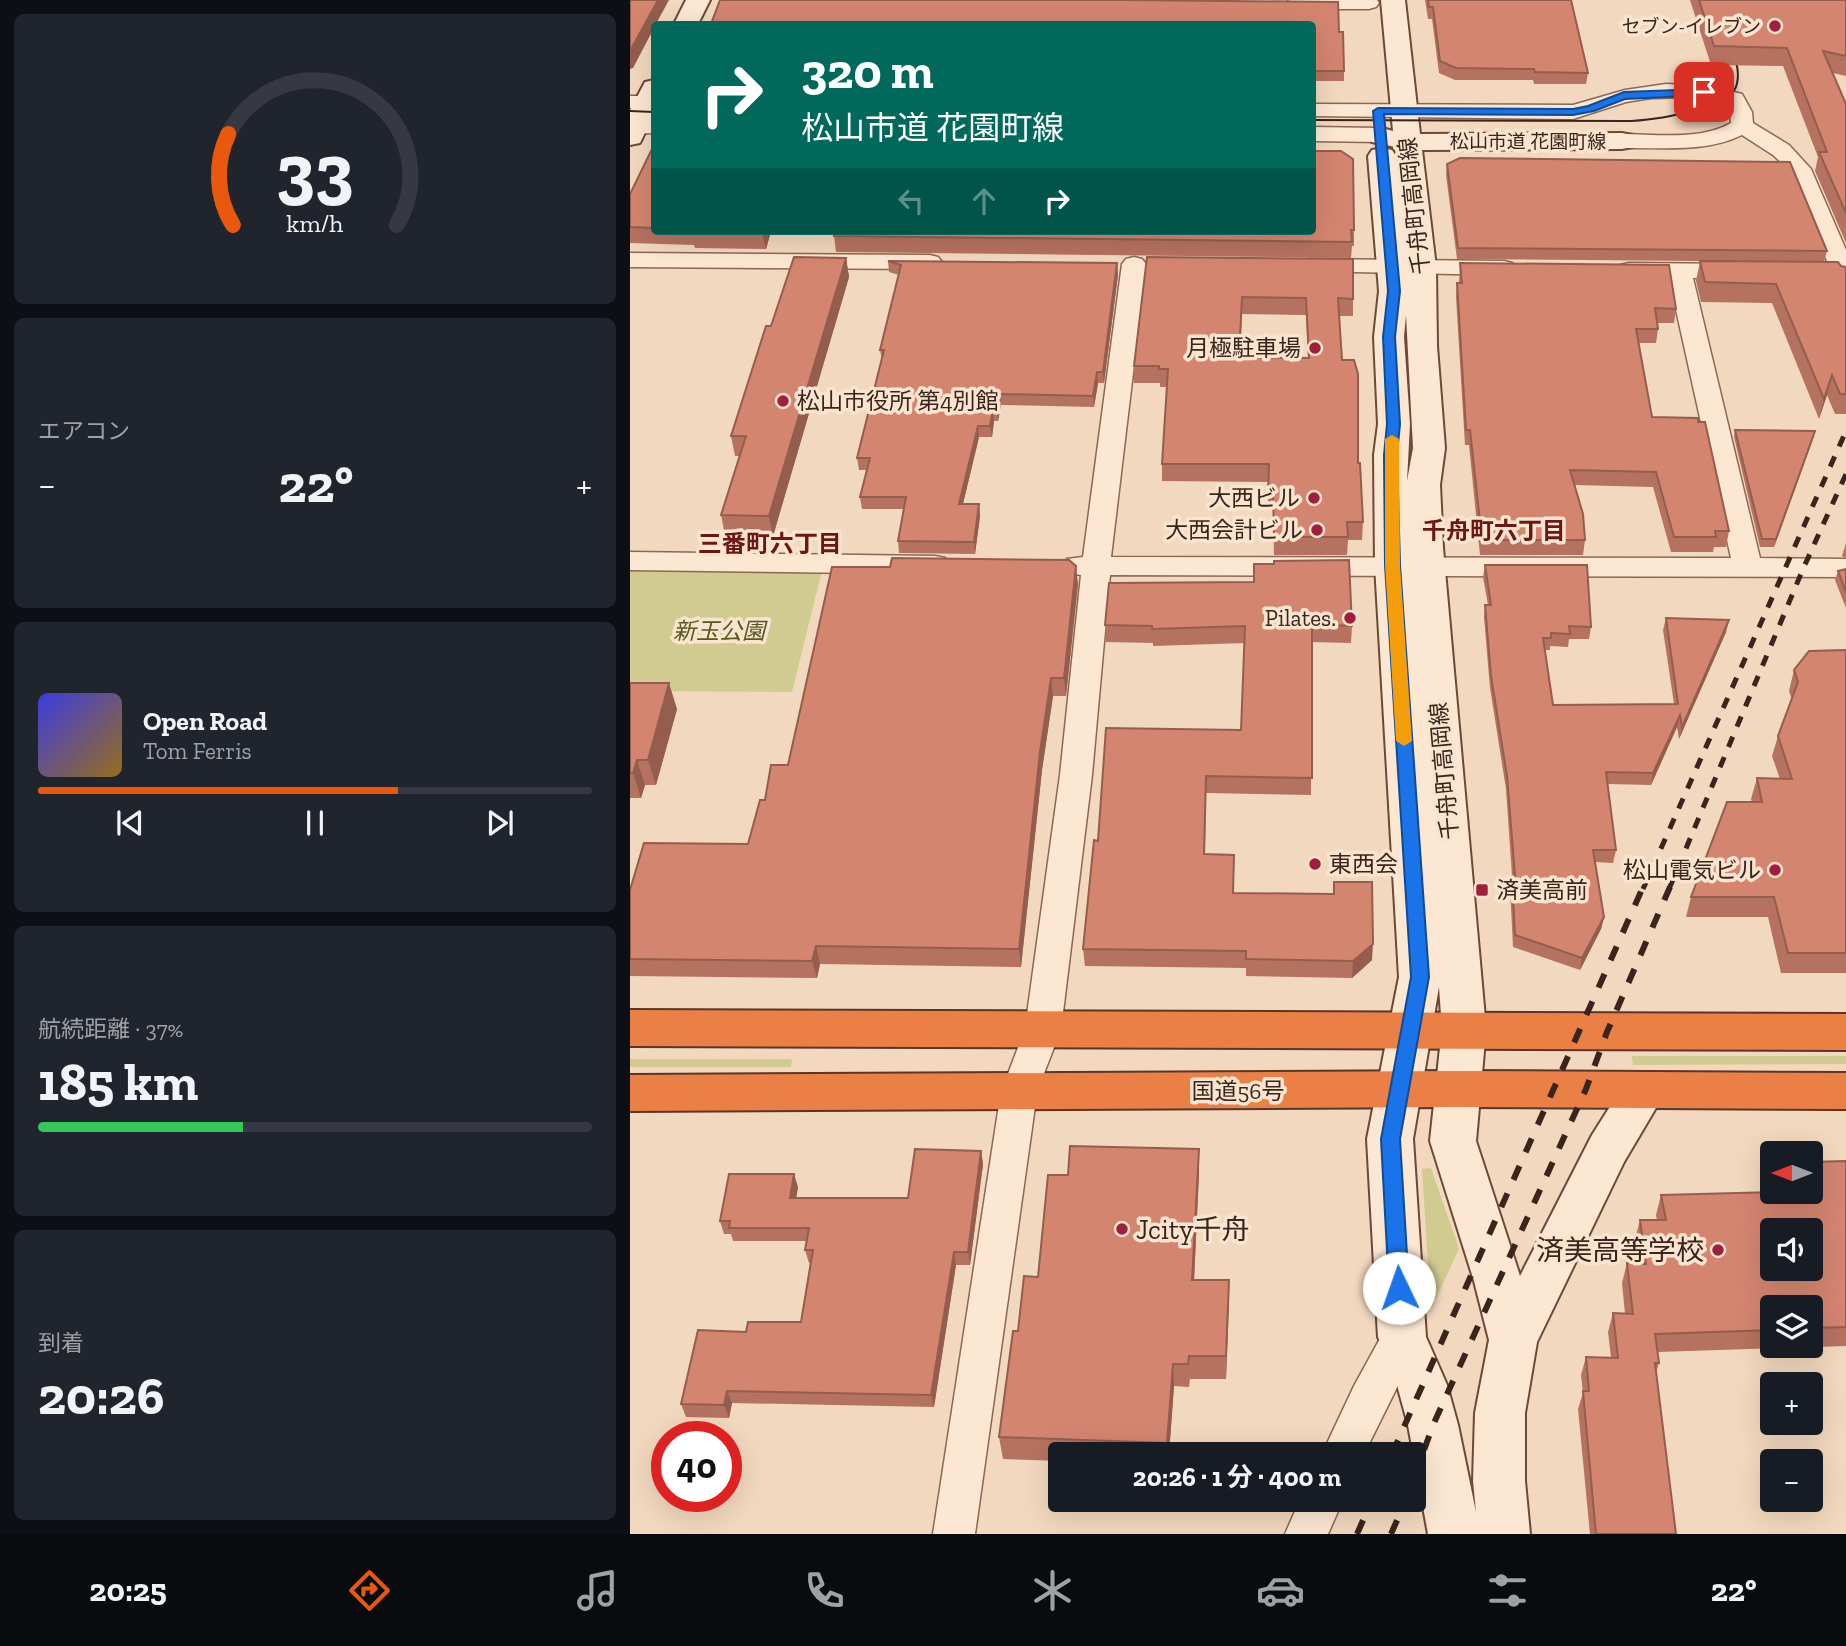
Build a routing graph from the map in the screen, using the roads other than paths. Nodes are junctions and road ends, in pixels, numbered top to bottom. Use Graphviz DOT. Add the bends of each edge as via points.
graph roads {
  1 [pos="698,0"];
  2 [pos="1381,2"];
  3 [pos="1279,3"];
  4 [pos="688,21"];
  5 [pos="1372,31"];
  6 [pos="1316,110"];
  7 [pos="1389,117"];
  8 [pos="1742,126"];
  9 [pos="1316,133"];
  10 [pos="1622,141"];
  11 [pos="630,260"];
  12 [pos="953,262"];
  13 [pos="1133,264"];
  14 [pos="1284,265"];
  15 [pos="1406,267"];
  16 [pos="1527,269"];
  17 [pos="1610,270"];
  18 [pos="1679,270"];
  19 [pos="1760,271"];
  20 [pos="1815,272"];
  21 [pos="1845,275"];
  22 [pos="630,561"];
  23 [pos="957,565"];
  24 [pos="1392,565"];
  25 [pos="1427,565"];
  26 [pos="1054,566"];
  27 [pos="1096,567"];
  28 [pos="1748,568"];
  29 [pos="1846,568"];
  30 [pos="630,1028"];
  31 [pos="1043,1030"];
  32 [pos="1464,1030"];
  33 [pos="1412,1031"];
  34 [pos="1846,1032"];
  35 [pos="1457,1088"];
  36 [pos="1400,1089"];
  37 [pos="1644,1091"];
  38 [pos="1846,1091"];
  39 [pos="1018,1092"];
  40 [pos="630,1093"];
  41 [pos="1402,1337"];
  42 [pos="1513,1340"];
  43 [pos="1349,1442"];
  44 [pos="1316,1512"];
  45 [pos="954,1534"];
  46 [pos="1306,1534"];
  47 [pos="1454,1534"];
  48 [pos="1504,1534"];
  1 -- 4 [label="street"];
  2 -- 3 [label="street"];
  2 -- 5 [label="street"];
  2 -- 7 [label="street, 千舟町高岡線"];
  6 -- 7 [label="street, 松山市道 花園町線"];
  7 -- 8 [label="street, 松山市道 花園町線" via="1573,112 1624,96 1704,92 1734,99"];
  7 -- 9 [label="street, 松山市道 花園町線"];
  7 -- 10 [label="street, 松山市道 花園町線"];
  7 -- 15 [label="street, 千舟町高岡線"];
  8 -- 10 [label="street, 松山市道 花園町線" via="1711,139"];
  8 -- 21 [label="street" via="1781,150 1800,169"];
  11 -- 12 [label="street"];
  13 -- 27 [label="street"];
  14 -- 15 [label="street"];
  15 -- 16 [label="street"];
  15 -- 24 [label="street, 千舟町高岡線" via="1394,291 1389,337 1394,424 1390,455"];
  15 -- 25 [label="street, 千舟町高岡線" via="1422,346 1429,448 1423,485"];
  17 -- 18 [label="street"];
  18 -- 19 [label="street"];
  18 -- 28 [label="street"];
  20 -- 21 [label="street"];
  22 -- 23 [label="street"];
  24 -- 25 [label="street"];
  24 -- 27 [label="street"];
  24 -- 33 [label="street, 千舟町高岡線" via="1420,977"];
  25 -- 28 [label="street"];
  25 -- 32 [label="street, 千舟町高岡線"];
  26 -- 27 [label="street"];
  27 -- 31 [label="street" via="1076,775"];
  28 -- 29 [label="street"];
  30 -- 31 [label="highway"];
  31 -- 33 [label="highway"];
  31 -- 39 [label="street"];
  32 -- 33 [label="highway"];
  32 -- 34 [label="highway"];
  32 -- 35 [label="street, 千舟町高岡線"];
  33 -- 36 [label="street, 千舟町高岡線"];
  35 -- 36 [label="highway, 国道56号"];
  35 -- 37 [label="highway, 国道56号"];
  35 -- 42 [label="street, 千舟町高岡線" via="1453,1141"];
  36 -- 39 [label="highway, 国道56号"];
  36 -- 41 [label="street, 千舟町高岡線" via="1390,1139"];
  37 -- 38 [label="highway, 国道56号"];
  37 -- 42 [label="street" via="1608,1149"];
  39 -- 40 [label="highway, 国道56号"];
  39 -- 45 [label="street"];
  41 -- 43 [label="street"];
  41 -- 47 [label="street, 千舟町高岡線" via="1433,1425"];
  42 -- 48 [label="street, 千舟町高岡線" via="1500,1413"];
  44 -- 46 [label="street"];
}
